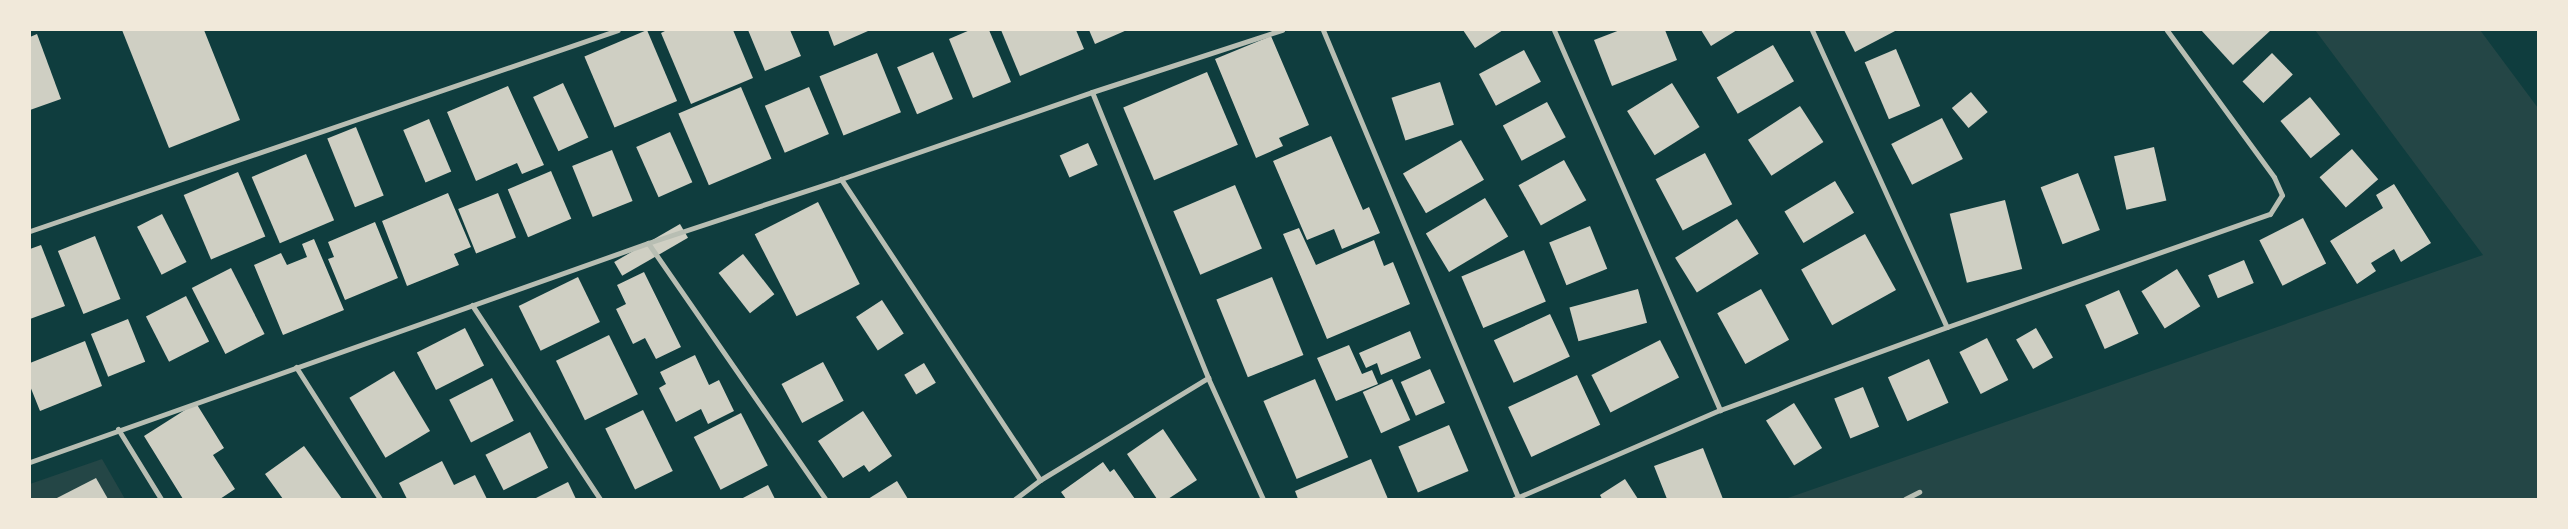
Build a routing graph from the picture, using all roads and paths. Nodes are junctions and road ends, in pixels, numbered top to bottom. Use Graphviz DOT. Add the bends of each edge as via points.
graph roads {
  1 [pos="618,30"];
  2 [pos="1282,30"];
  3 [pos="1324,30"];
  4 [pos="1554,30"];
  5 [pos="1812,30"];
  6 [pos="2167,30"];
  7 [pos="1092,92"];
  8 [pos="841,179"];
  9 [pos="30,231"];
  10 [pos="648,243"];
  11 [pos="472,305"];
  12 [pos="1947,327"];
  13 [pos="296,367"];
  14 [pos="1208,378"];
  15 [pos="1720,410"];
  16 [pos="118,429"];
  17 [pos="30,462"];
  18 [pos="1040,480"];
  19 [pos="1919,492"];
  20 [pos="1516,498"];
  21 [pos="161,499"];
  22 [pos="380,499"];
  23 [pos="600,499"];
  24 [pos="825,499"];
  25 [pos="1015,499"];
  26 [pos="1263,499"];
  27 [pos="1905,499"];
  1 -- 9 [label="street"];
  2 -- 7 [label="street"];
  3 -- 20 [label="street"];
  4 -- 15 [label="street"];
  5 -- 12 [label="street"];
  6 -- 12 [label="street" via="2274,177 2282,195 2270,214"];
  7 -- 8 [label="street"];
  7 -- 14 [label="street"];
  8 -- 10 [label="street"];
  8 -- 18 [label="street"];
  10 -- 11 [label="street"];
  10 -- 24 [label="street"];
  11 -- 13 [label="street"];
  11 -- 23 [label="street"];
  12 -- 15 [label="street"];
  13 -- 16 [label="street"];
  13 -- 22 [label="street"];
  14 -- 18 [label="street"];
  14 -- 26 [label="street"];
  15 -- 20 [label="street"];
  16 -- 17 [label="street"];
  16 -- 21 [label="street"];
  18 -- 25 [label="street"];
  19 -- 27 [label="street"];
}
